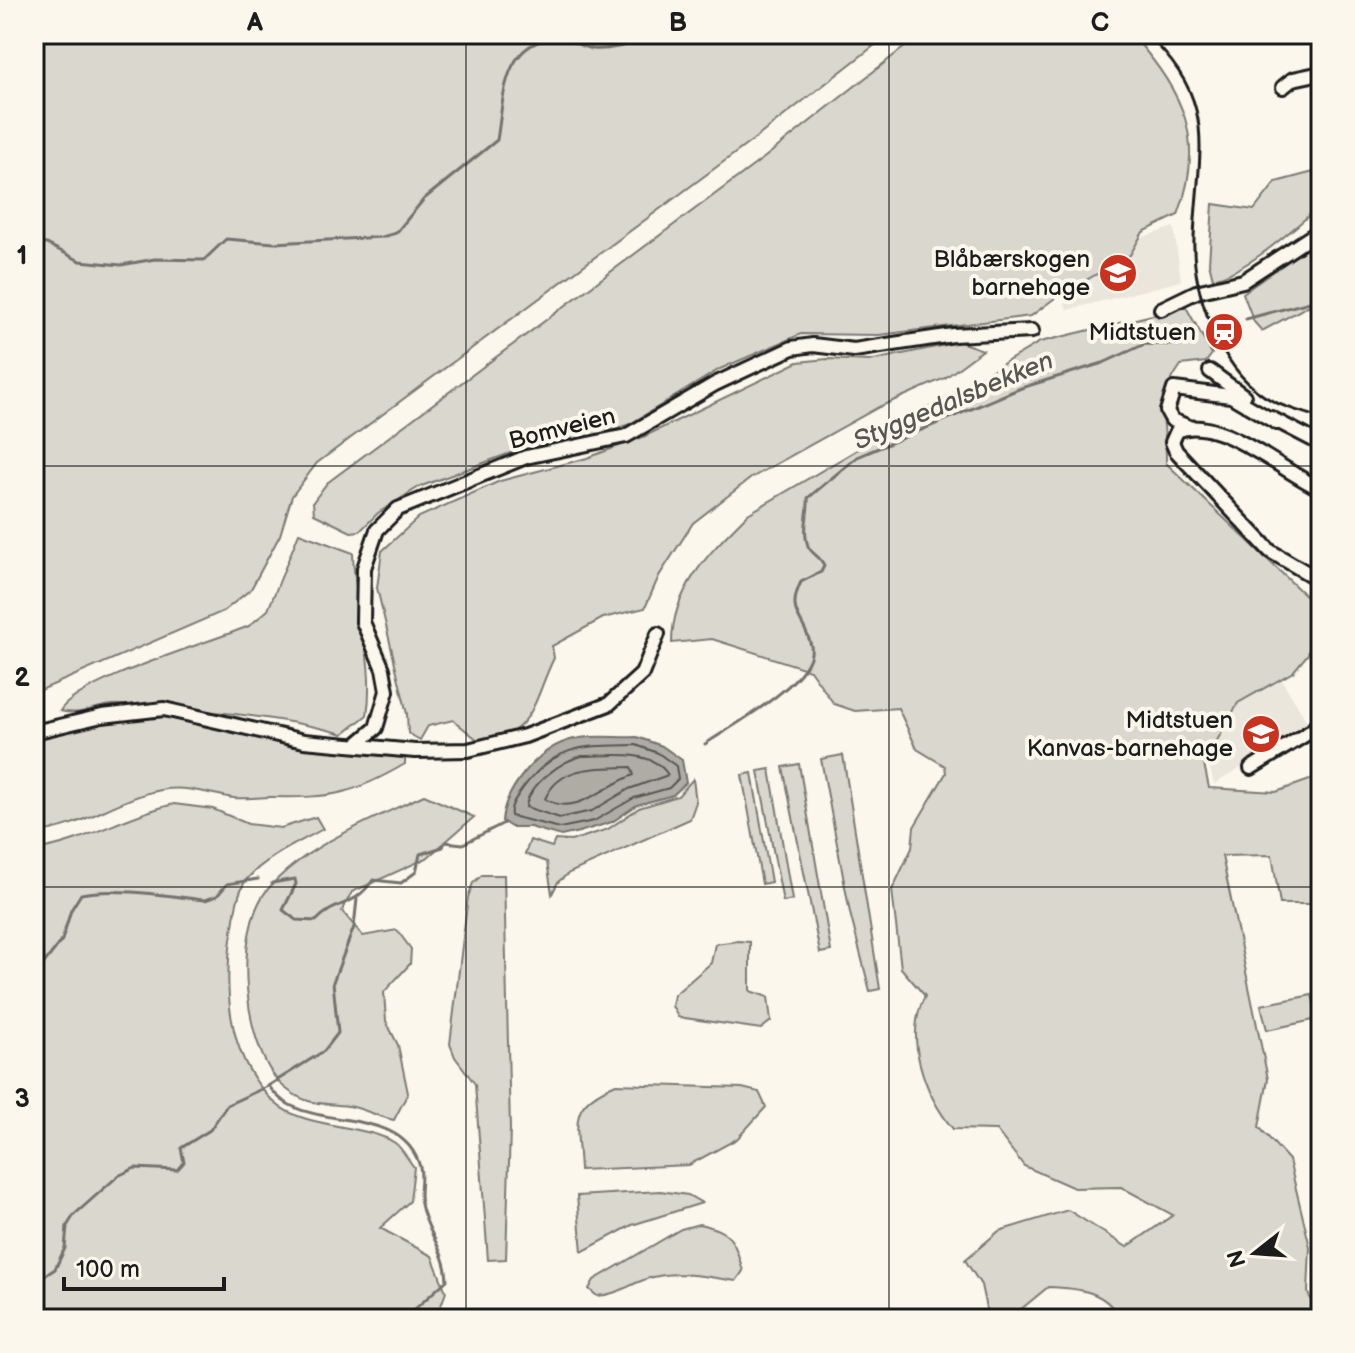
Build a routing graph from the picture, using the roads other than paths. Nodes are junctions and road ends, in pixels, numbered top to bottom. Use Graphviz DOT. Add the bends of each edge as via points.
graph roads {
  1 [pos="1321,73"];
  2 [pos="1283,87"];
  3 [pos="1321,230"];
  4 [pos="1161,309"];
  5 [pos="1032,331"];
  6 [pos="1210,371"];
  7 [pos="1277,423"];
  8 [pos="1187,426"];
  9 [pos="1321,444"];
  10 [pos="1321,489"];
  11 [pos="1321,581"];
  12 [pos="658,634"];
  13 [pos="1321,718"];
  14 [pos="34,732"];
  15 [pos="357,744"];
  16 [pos="1251,768"];
  1 -- 2 [label="street" via="1293,79"];
  3 -- 4 [label="street" via="1243,281 1196,292"];
  5 -- 15 [label="street, Bomveien" via="953,335 854,350 792,348 715,384 626,436 526,457 398,509 377,530 364,568 363,622 383,669 387,697 376,728"];
  6 -- 7 [label="street"];
  7 -- 8 [label="street" via="1231,396 1174,389 1167,411 1172,420"];
  7 -- 9 [label="street"];
  8 -- 10 [label="street" via="1213,430 1245,445"];
  8 -- 11 [label="street" via="1172,442 1176,451 1270,551"];
  12 -- 15 [label="street" via="642,674 609,704 525,736 442,752"];
  13 -- 16 [label="street" via="1313,730"];
  14 -- 15 [label="street" via="107,715 164,709 267,735"];
}
